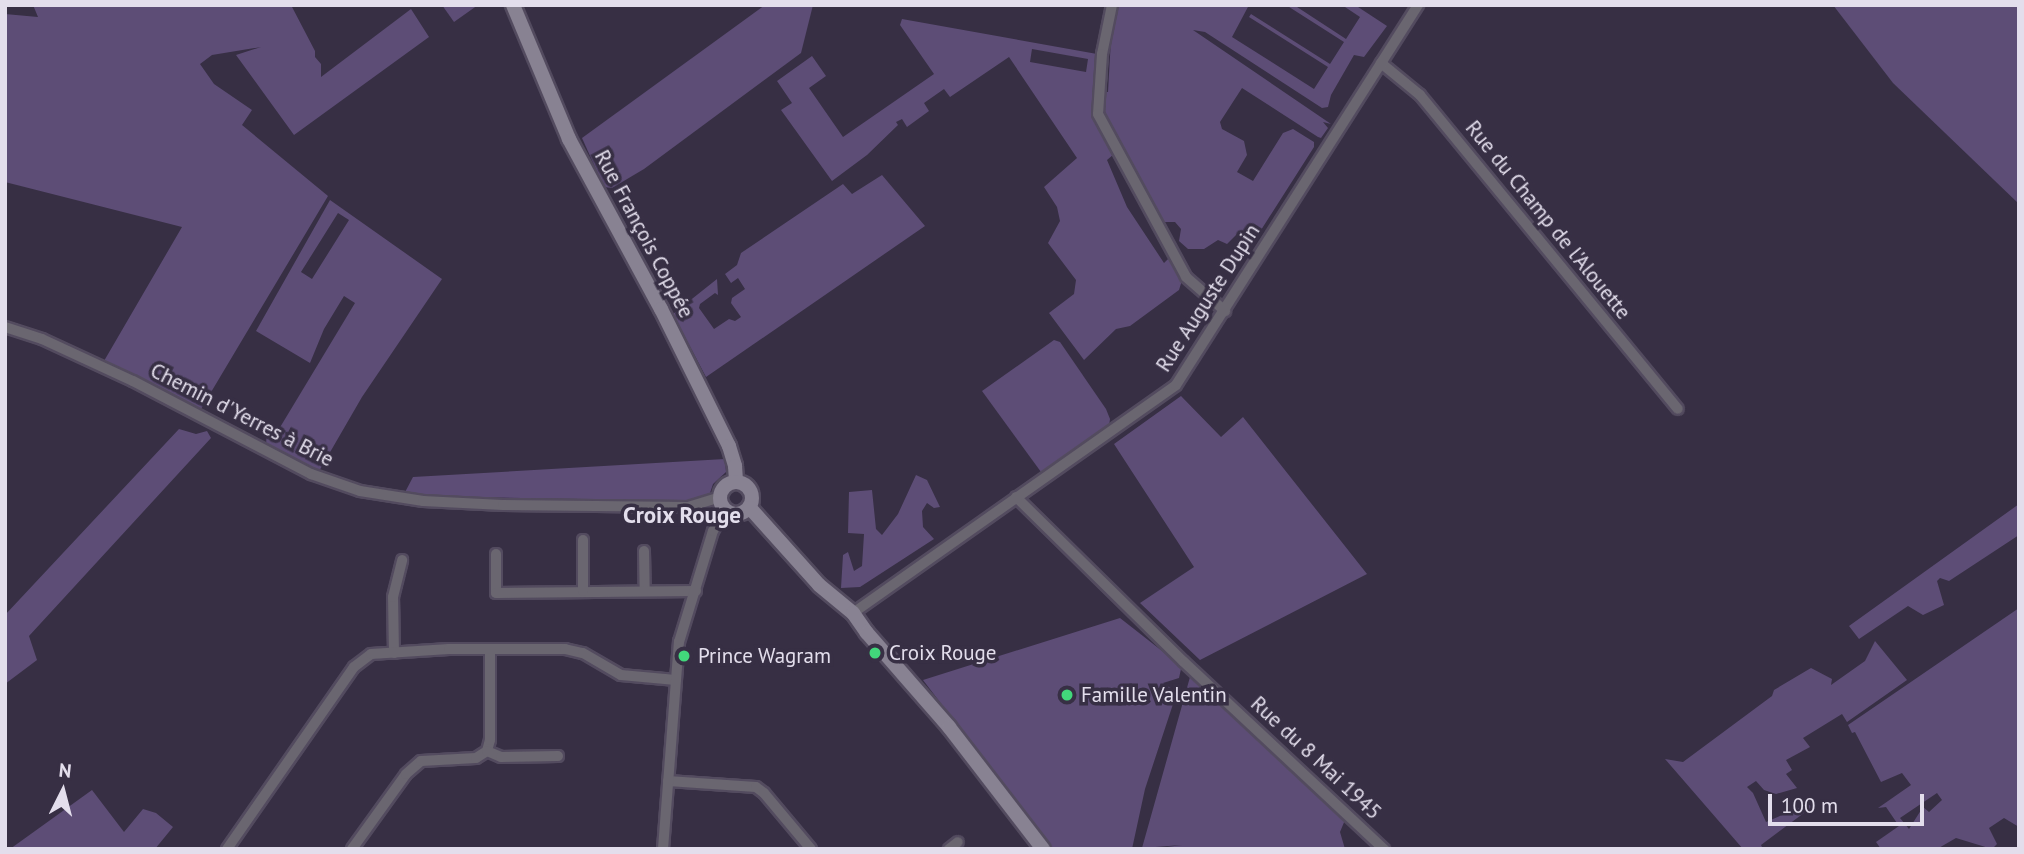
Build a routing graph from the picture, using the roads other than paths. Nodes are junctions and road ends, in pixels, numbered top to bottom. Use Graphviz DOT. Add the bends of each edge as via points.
graph roads {
  1 [pos="513,5"];
  2 [pos="1112,5"];
  3 [pos="1418,5"];
  4 [pos="1381,63"];
  5 [pos="1225,311"];
  6 [pos="5,327"];
  7 [pos="1678,409"];
  8 [pos="736,482"];
  9 [pos="720,497"];
  10 [pos="1016,497"];
  11 [pos="750,508"];
  12 [pos="725,511"];
  13 [pos="583,540"];
  14 [pos="644,551"];
  15 [pos="496,554"];
  16 [pos="402,559"];
  17 [pos="645,590"];
  18 [pos="696,591"];
  19 [pos="583,592"];
  20 [pos="853,612"];
  21 [pos="490,649"];
  22 [pos="394,653"];
  23 [pos="676,680"];
  24 [pos="487,751"];
  25 [pos="558,756"];
  26 [pos="668,781"];
  27 [pos="805,847"];
  28 [pos="227,849"];
  29 [pos="352,849"];
  30 [pos="663,849"];
  31 [pos="1043,849"];
  32 [pos="1384,849"];
  1 -- 8 [label="street, Rue François Coppée" via="569,139 734,456"];
  2 -- 5 [label="street" via="1102,54 1098,114 1186,277"];
  3 -- 4 [label="street, Rue Auguste Dupin"];
  4 -- 5 [label="street, Rue Auguste Dupin"];
  4 -- 7 [label="street, Rue du Champ de l'Alouette" via="1420,95"];
  5 -- 10 [label="street, Rue Auguste Dupin" via="1176,385"];
  6 -- 9 [label="street, Chemin d'Yerres à Brie" via="133,381 311,474 360,491 423,501 503,505 688,507"];
  8 -- 9 [label="street" via="727,485"];
  8 -- 11 [label="street" via="752,493"];
  9 -- 12 [label="street"];
  10 -- 20 [label="street, Rue Auguste Dupin"];
  10 -- 32 [label="street, Rue du 8 Mai 1945"];
  11 -- 12 [label="street" via="741,514"];
  11 -- 20 [label="street" via="819,585"];
  12 -- 18 [label="street" via="713,531"];
  13 -- 19 [label="street"];
  14 -- 17 [label="street"];
  15 -- 19 [label="street" via="496,593"];
  16 -- 22 [label="street" via="393,597"];
  17 -- 18 [label="street"];
  17 -- 19 [label="street"];
  18 -- 23 [label="street" via="679,642"];
  20 -- 31 [label="street"];
  21 -- 22 [label="street"];
  21 -- 23 [label="street" via="565,649 583,653 621,675"];
  21 -- 24 [label="street"];
  22 -- 28 [label="street" via="371,654 354,667"];
  23 -- 26 [label="street"];
  24 -- 25 [label="street" via="501,757"];
  24 -- 29 [label="street" via="477,758 428,759 414,766"];
  26 -- 27 [label="street" via="756,787"];
  26 -- 30 [label="street"];
}
